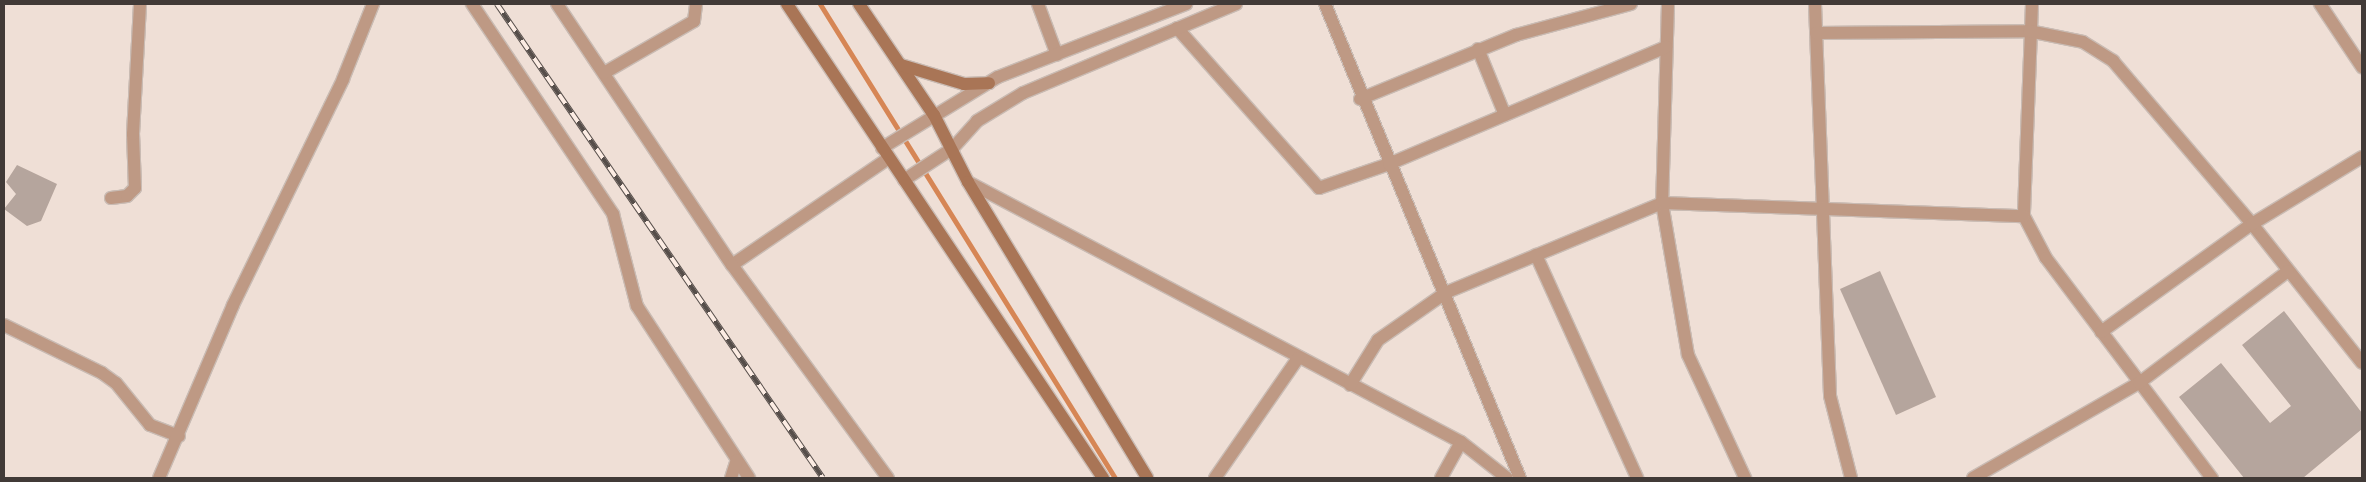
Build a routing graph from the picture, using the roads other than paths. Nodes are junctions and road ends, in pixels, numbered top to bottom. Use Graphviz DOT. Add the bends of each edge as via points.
graph roads {
  1 [pos="140,4"];
  2 [pos="373,4"];
  3 [pos="472,4"];
  4 [pos="557,4"];
  5 [pos="696,4"];
  6 [pos="787,4"];
  7 [pos="859,4"];
  8 [pos="1038,4"];
  9 [pos="1186,4"];
  10 [pos="1236,4"];
  11 [pos="1325,4"];
  12 [pos="1631,4"];
  13 [pos="1668,4"];
  14 [pos="1815,4"];
  15 [pos="2032,4"];
  16 [pos="2320,4"];
  17 [pos="1177,28"];
  18 [pos="2029,31"];
  19 [pos="1816,33"];
  20 [pos="1666,47"];
  21 [pos="1478,49"];
  22 [pos="1057,55"];
  23 [pos="901,65"];
  24 [pos="2362,67"];
  25 [pos="604,73"];
  26 [pos="989,83"];
  27 [pos="1360,99"];
  28 [pos="1505,115"];
  29 [pos="928,119"];
  30 [pos="953,148"];
  31 [pos="888,149"];
  32 [pos="2362,157"];
  33 [pos="1389,164"];
  34 [pos="909,176"];
  35 [pos="968,182"];
  36 [pos="111,198"];
  37 [pos="1662,203"];
  38 [pos="1821,207"];
  39 [pos="2024,216"];
  40 [pos="2252,224"];
  41 [pos="1536,255"];
  42 [pos="732,265"];
  43 [pos="2288,271"];
  44 [pos="1445,293"];
  45 [pos="4,325"];
  46 [pos="2101,332"];
  47 [pos="1298,358"];
  48 [pos="2362,363"];
  49 [pos="2139,382"];
  50 [pos="1350,385"];
  51 [pos="179,436"];
  52 [pos="1461,442"];
  53 [pos="737,460"];
  54 [pos="160,478"];
  55 [pos="731,478"];
  56 [pos="749,478"];
  57 [pos="888,478"];
  58 [pos="1103,478"];
  59 [pos="1148,478"];
  60 [pos="1215,478"];
  61 [pos="1441,478"];
  62 [pos="1507,478"];
  63 [pos="1520,478"];
  64 [pos="1638,478"];
  65 [pos="1745,478"];
  66 [pos="1851,478"];
  67 [pos="1976,478"];
  68 [pos="2212,478"];
  1 -- 36 [label="street" via="133,134 136,188 127,196"];
  2 -- 51 [label="street" via="343,79 233,305"];
  3 -- 53 [label="street" via="613,214 637,306"];
  4 -- 25 [label="street"];
  5 -- 25 [label="street" via="694,21"];
  6 -- 31 [label="main road"];
  7 -- 23 [label="main road"];
  8 -- 22 [label="street"];
  9 -- 22 [label="street"];
  10 -- 17 [label="street"];
  11 -- 27 [label="street"];
  12 -- 21 [label="street"];
  13 -- 20 [label="street"];
  14 -- 19 [label="street"];
  15 -- 18 [label="street"];
  16 -- 24 [label="street"];
  17 -- 30 [label="street" via="1023,93 976,121"];
  17 -- 33 [label="street" via="1319,188"];
  18 -- 19 [label="street"];
  18 -- 39 [label="street"];
  18 -- 40 [label="street" via="2083,42 2113,61"];
  19 -- 38 [label="street"];
  20 -- 28 [label="street"];
  20 -- 37 [label="street"];
  21 -- 27 [label="street"];
  21 -- 28 [label="street"];
  22 -- 26 [label="street"];
  23 -- 26 [label="main road" via="964,84"];
  23 -- 29 [label="main road"];
  25 -- 42 [label="street"];
  26 -- 29 [label="street"];
  27 -- 33 [label="street"];
  28 -- 33 [label="street"];
  29 -- 30 [label="main road"];
  29 -- 31 [label="street"];
  30 -- 34 [label="street"];
  30 -- 35 [label="main road"];
  31 -- 34 [label="main road"];
  31 -- 42 [label="street"];
  32 -- 40 [label="street"];
  33 -- 44 [label="street"];
  34 -- 58 [label="main road"];
  35 -- 47 [label="street"];
  35 -- 59 [label="main road"];
  37 -- 38 [label="street"];
  37 -- 41 [label="street"];
  37 -- 65 [label="street" via="1688,355"];
  38 -- 39 [label="street"];
  38 -- 66 [label="street" via="1830,396"];
  39 -- 46 [label="street" via="2046,258"];
  40 -- 43 [label="street"];
  40 -- 46 [label="street"];
  41 -- 44 [label="street"];
  41 -- 64 [label="street"];
  42 -- 57 [label="street"];
  43 -- 48 [label="street"];
  43 -- 49 [label="street"];
  44 -- 50 [label="street" via="1378,340"];
  44 -- 63 [label="street"];
  45 -- 51 [label="street" via="102,373 116,383 150,425"];
  46 -- 49 [label="street"];
  47 -- 50 [label="street"];
  47 -- 60 [label="street"];
  49 -- 67 [label="street"];
  49 -- 68 [label="street"];
  50 -- 52 [label="street"];
  51 -- 54 [label="street"];
  52 -- 61 [label="street"];
  52 -- 62 [label="street"];
  53 -- 55 [label="street"];
  53 -- 56 [label="street"];
}
